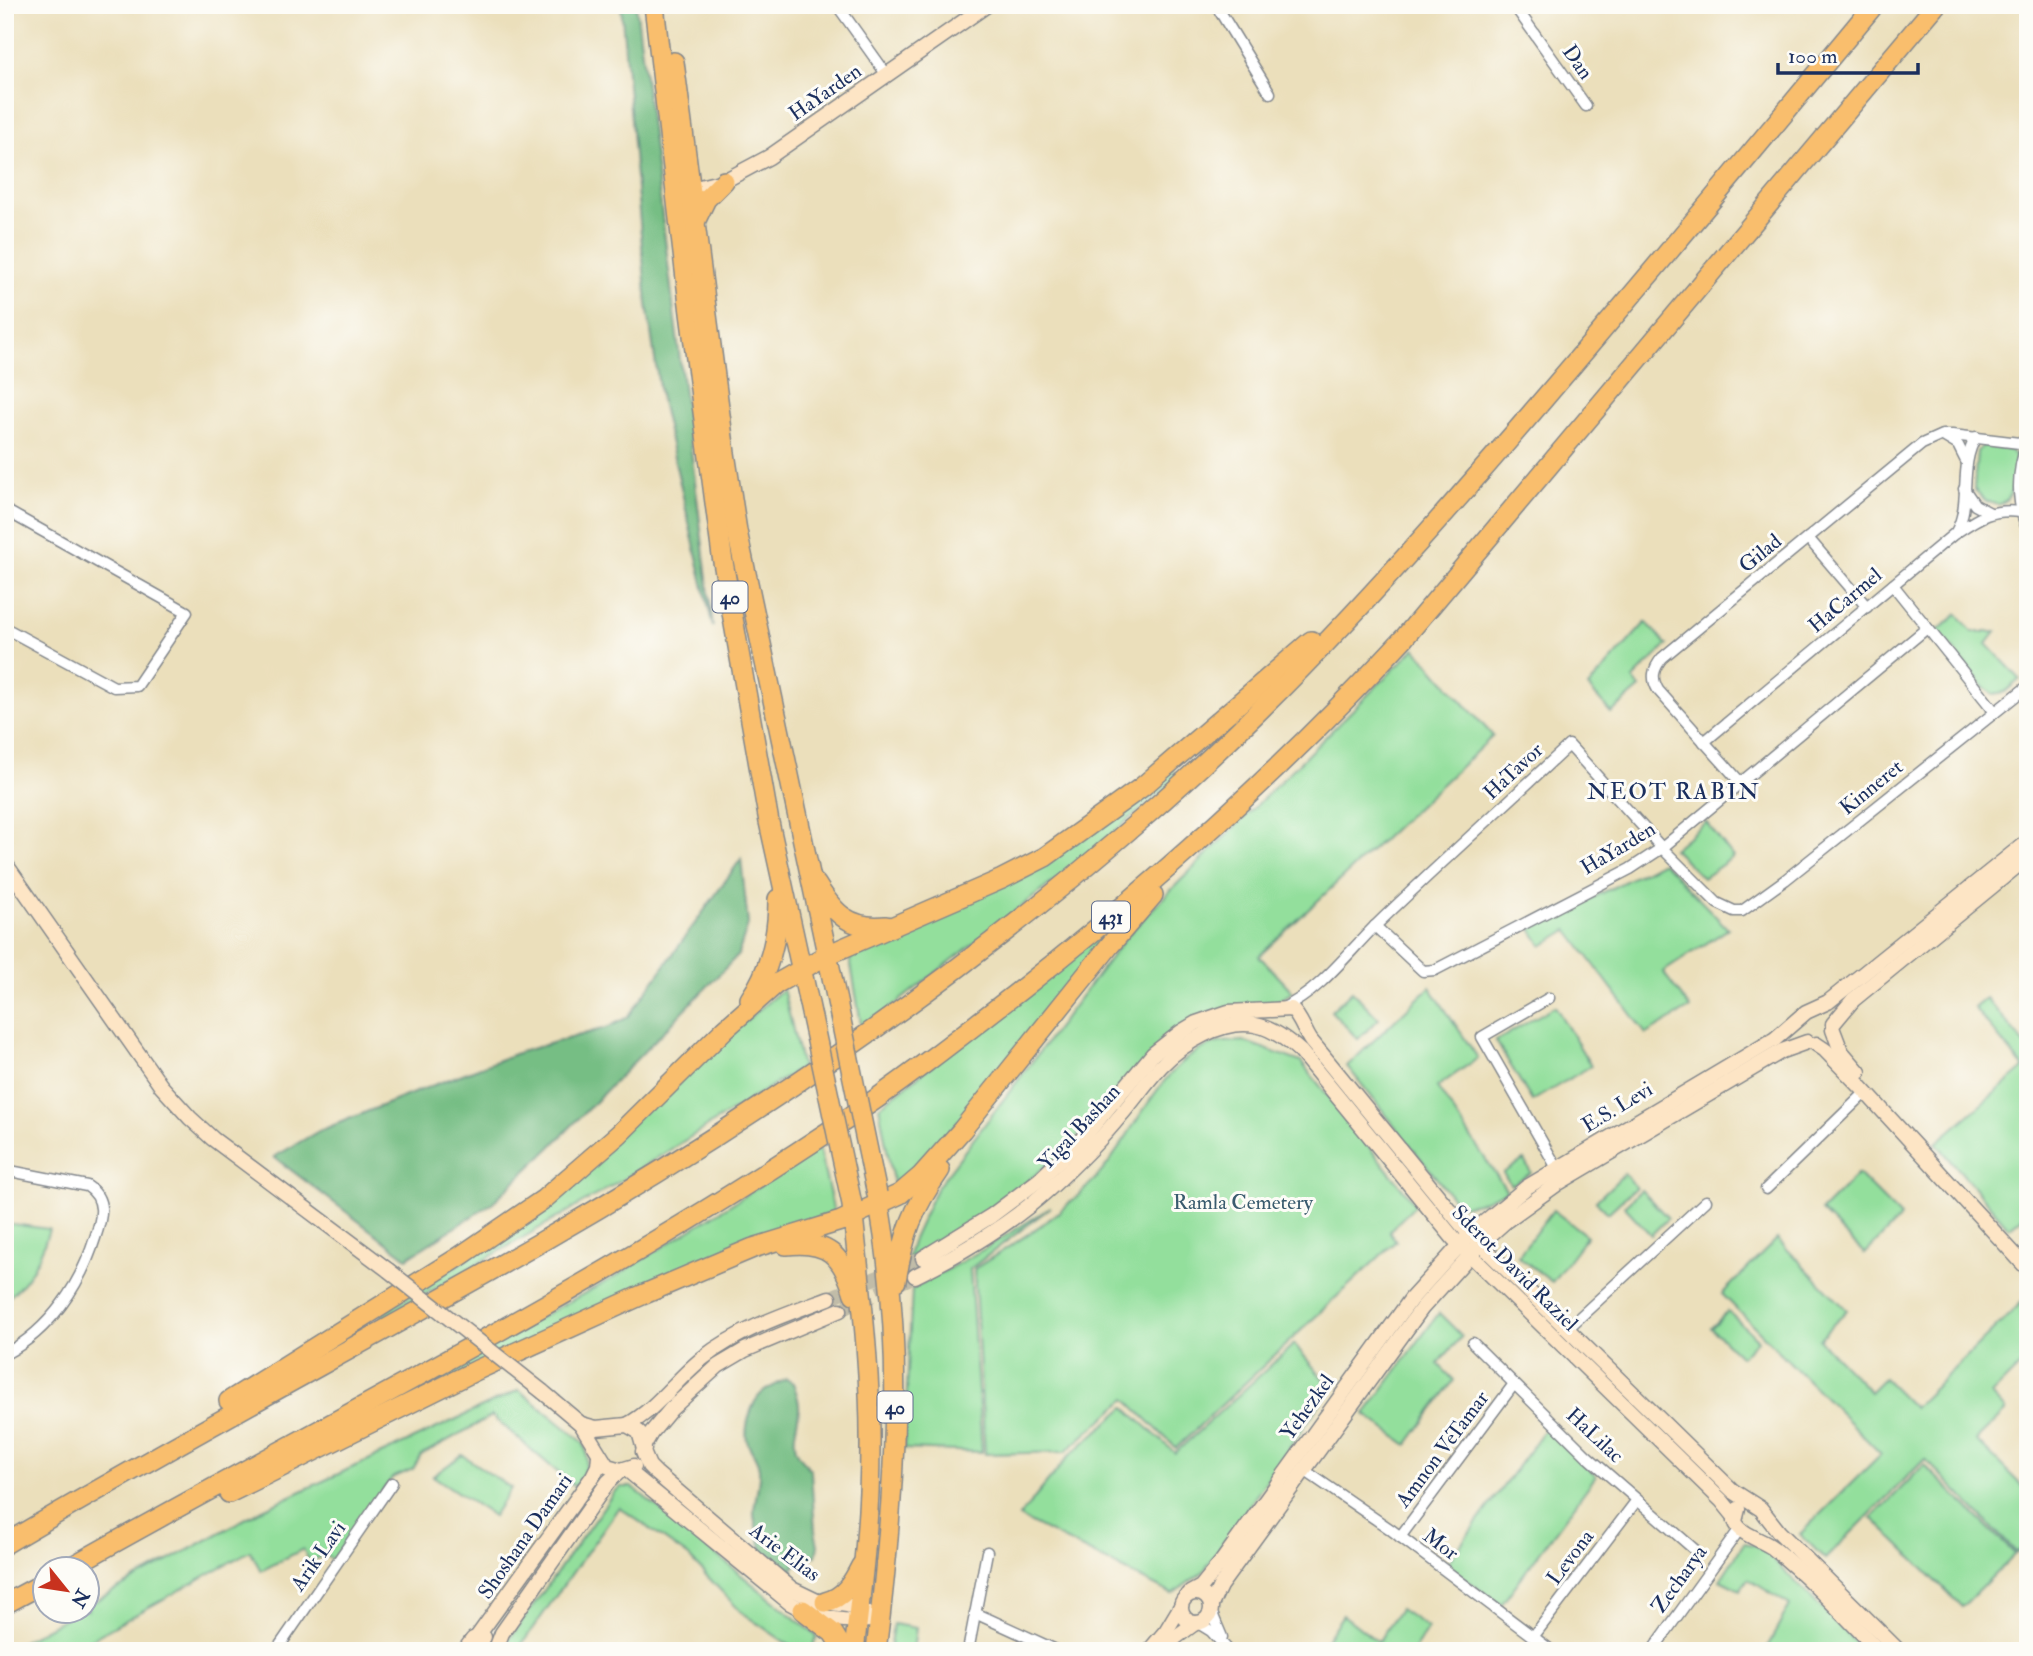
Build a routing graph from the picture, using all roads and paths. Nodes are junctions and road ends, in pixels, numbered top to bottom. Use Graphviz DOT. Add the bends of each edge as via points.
graph roads {
  1 [pos="654,5"];
  2 [pos="667,5"];
  3 [pos="837,5"];
  4 [pos="987,5"];
  5 [pos="1216,5"];
  6 [pos="1514,5"];
  7 [pos="1874,5"];
  8 [pos="1936,5"];
  9 [pos="887,75"];
  10 [pos="1269,93"];
  11 [pos="1586,106"];
  12 [pos="689,167"];
  13 [pos="724,181"];
  14 [pos="685,191"];
  15 [pos="694,222"];
  16 [pos="1942,435"];
  17 [pos="1976,438"];
  18 [pos="2027,443"];
  19 [pos="1966,461"];
  20 [pos="1964,488"];
  21 [pos="5,510"];
  22 [pos="2021,512"];
  23 [pos="1990,513"];
  24 [pos="2028,531"];
  25 [pos="1954,534"];
  26 [pos="1808,538"];
  27 [pos="1420,541"];
  28 [pos="1893,585"];
  29 [pos="1867,607"];
  30 [pos="5,628"];
  31 [pos="1927,628"];
  32 [pos="2028,686"];
  33 [pos="1995,712"];
  34 [pos="1310,737"];
  35 [pos="1704,742"];
  36 [pos="1741,783"];
  37 [pos="769,822"];
  38 [pos="2028,841"];
  39 [pos="1662,848"];
  40 [pos="2028,858"];
  41 [pos="6,865"];
  42 [pos="807,869"];
  43 [pos="939,906"];
  44 [pos="1734,911"];
  45 [pos="1375,926"];
  46 [pos="827,955"];
  47 [pos="800,970"];
  48 [pos="1313,988"];
  49 [pos="1549,998"];
  50 [pos="1281,1009"];
  51 [pos="1806,1013"];
  52 [pos="1299,1020"];
  53 [pos="1833,1027"];
  54 [pos="724,1029"];
  55 [pos="1277,1034"];
  56 [pos="1811,1043"];
  57 [pos="1013,1067"];
  58 [pos="1866,1092"];
  59 [pos="5,1170"];
  60 [pos="1560,1174"];
  61 [pos="1766,1189"];
  62 [pos="878,1200"];
  63 [pos="1706,1201"];
  64 [pos="1506,1203"];
  65 [pos="853,1210"];
  66 [pos="1450,1212"];
  67 [pos="1436,1218"];
  68 [pos="1507,1220"];
  69 [pos="1470,1244"];
  70 [pos="753,1248"];
  71 [pos="2028,1256"];
  72 [pos="923,1258"];
  73 [pos="1506,1269"];
  74 [pos="2028,1269"];
  75 [pos="915,1276"];
  76 [pos="1492,1276"];
  77 [pos="1439,1277"];
  78 [pos="829,1298"];
  79 [pos="892,1302"];
  80 [pos="840,1310"];
  81 [pos="865,1328"];
  82 [pos="1567,1329"];
  83 [pos="1473,1343"];
  84 [pos="5,1354"];
  85 [pos="1514,1384"];
  86 [pos="581,1424"];
  87 [pos="627,1425"];
  88 [pos="608,1428"];
  89 [pos="643,1449"];
  90 [pos="598,1453"];
  91 [pos="623,1470"];
  92 [pos="1304,1471"];
  93 [pos="392,1483"];
  94 [pos="1637,1500"];
  95 [pos="1757,1508"];
  96 [pos="1741,1527"];
  97 [pos="1400,1537"];
  98 [pos="5,1542"];
  99 [pos="1695,1550"];
  100 [pos="987,1552"];
  101 [pos="96,1554"];
  102 [pos="865,1555"];
  103 [pos="102,1557"];
  104 [pos="32,1591"];
  105 [pos="1190,1593"];
  106 [pos="825,1602"];
  107 [pos="5,1605"];
  108 [pos="1181,1606"];
  109 [pos="1211,1608"];
  110 [pos="803,1610"];
  111 [pos="975,1613"];
  112 [pos="859,1616"];
  113 [pos="880,1619"];
  114 [pos="1196,1623"];
  115 [pos="477,1637"];
  116 [pos="1534,1637"];
  117 [pos="498,1648"];
  118 [pos="1229,1650"];
  119 [pos="276,1651"];
  120 [pos="464,1651"];
  121 [pos="844,1651"];
  122 [pos="854,1651"];
  123 [pos="876,1651"];
  124 [pos="968,1651"];
  125 [pos="1058,1651"];
  126 [pos="1149,1651"];
  127 [pos="1162,1651"];
  128 [pos="1552,1651"];
  129 [pos="1652,1651"];
  130 [pos="1879,1651"];
  131 [pos="1899,1651"];
  1 -- 14 [label="highway, 40"];
  2 -- 12 [label="highway, 40"];
  3 -- 9 [label="street"];
  4 -- 9 [label="main road, HaYarden"];
  5 -- 10 [label="street"];
  6 -- 11 [label="street, Dan"];
  7 -- 27 [label="highway, 431"];
  8 -- 34 [label="highway, 431" via="1441,596"];
  9 -- 13 [label="main road, HaYarden" via="769,157"];
  12 -- 13 [label="highway" via="704,178"];
  12 -- 14 [label="highway, 40"];
  13 -- 14 [label="main road, HaYarden"];
  13 -- 15 [label="highway" via="706,199"];
  14 -- 15 [label="highway, 40"];
  14 -- 37 [label="highway, 40" via="690,313 722,556"];
  15 -- 42 [label="highway, 40" via="737,531"];
  16 -- 17 [label="street"];
  16 -- 19 [label="street" via="1958,445"];
  16 -- 26 [label="street, Gilad" via="1922,444"];
  17 -- 18 [label="street"];
  17 -- 19 [label="street"];
  18 -- 22 [label="street" via="2020,468"];
  19 -- 20 [label="street"];
  20 -- 23 [label="street" via="1975,505"];
  20 -- 25 [label="street"];
  21 -- 30 [label="street" via="187,612 137,686 114,687"];
  22 -- 23 [label="street, HaCarmel"];
  22 -- 24 [label="street"];
  23 -- 25 [label="street, HaCarmel"];
  25 -- 28 [label="street, HaCarmel"];
  26 -- 29 [label="street"];
  26 -- 35 [label="street, Gilad" via="1667,654 1654,670 1658,690"];
  27 -- 43 [label="highway" via="1142,787 1045,857"];
  27 -- 98 [label="highway, 431" via="1269,701 1153,810 862,1039 541,1242"];
  28 -- 29 [label="street, HaCarmel"];
  28 -- 31 [label="street"];
  29 -- 35 [label="street, HaCarmel"];
  31 -- 33 [label="street"];
  31 -- 36 [label="street, HaYarden"];
  32 -- 33 [label="street, Kinneret"];
  33 -- 44 [label="street, Kinneret" via="1785,880 1749,907"];
  34 -- 57 [label="highway" via="1145,904"];
  34 -- 101 [label="highway, 431" via="1076,946 930,1060 832,1129 592,1279"];
  35 -- 36 [label="street, Gilad"];
  36 -- 39 [label="street, HaYarden"];
  37 -- 47 [label="highway, 40"];
  37 -- 54 [label="highway" via="778,892 774,942 757,989"];
  38 -- 51 [label="main road, E.S. Levi" via="1828,1002"];
  39 -- 44 [label="street, HaTavor" via="1717,903"];
  39 -- 45 [label="street, HaYarden" via="1435,970 1423,971"];
  39 -- 45 [label="street, HaTavor" via="1569,745"];
  40 -- 53 [label="main road" via="1853,1000"];
  41 -- 86 [label="main road, bridge" via="161,1086 190,1118"];
  42 -- 43 [label="highway" via="839,916 862,926 894,925"];
  42 -- 46 [label="highway, 40"];
  43 -- 46 [label="highway"];
  45 -- 48 [label="street, HaTavor"];
  46 -- 47 [label="highway"];
  46 -- 62 [label="highway, 40, bridge"];
  47 -- 54 [label="highway" via="762,995"];
  47 -- 65 [label="highway, 40, bridge"];
  48 -- 50 [label="street, HaTavor"];
  48 -- 52 [label="street, HaTavor"];
  49 -- 60 [label="street" via="1482,1037"];
  50 -- 52 [label="main road" via="1294,1011"];
  50 -- 55 [label="main road" via="1272,1017"];
  50 -- 72 [label="main road, Yigal Bashan" via="1228,1012 1181,1032 1153,1054 1083,1138 1039,1180"];
  51 -- 53 [label="main road" via="1817,1009 1828,1014"];
  51 -- 56 [label="main road" via="1799,1021 1799,1033"];
  51 -- 60 [label="main road, E.S. Levi" via="1775,1039"];
  52 -- 55 [label="main road" via="1294,1034"];
  52 -- 66 [label="main road, Sderot David Raziel" via="1311,1041"];
  53 -- 56 [label="main road" via="1827,1040"];
  53 -- 71 [label="main road" via="1851,1064"];
  54 -- 98 [label="highway" via="619,1134 544,1199 447,1265"];
  55 -- 67 [label="main road, Sderot David Raziel" via="1308,1060"];
  55 -- 75 [label="main road, Yigal Bashan" via="1256,1025 1231,1025 1188,1044 1163,1064 1093,1148 1048,1190 989,1233"];
  56 -- 58 [label="main road" via="1825,1050"];
  56 -- 60 [label="main road, E.S. Levi" via="1782,1051"];
  57 -- 62 [label="highway" via="921,1176 900,1194"];
  57 -- 79 [label="highway" via="918,1203 902,1247"];
  58 -- 61 [label="street"];
  58 -- 74 [label="main road"];
  59 -- 84 [label="street" via="78,1182 94,1191 102,1210 88,1261 67,1298 39,1331"];
  60 -- 64 [label="main road, E.S. Levi"];
  60 -- 68 [label="main road, E.S. Levi"];
  62 -- 65 [label="highway"];
  62 -- 79 [label="highway, 40"];
  63 -- 82 [label="street, Sderot David Raziel"];
  64 -- 66 [label="main road" via="1474,1218"];
  64 -- 69 [label="main road, E.S. Levi"];
  65 -- 70 [label="highway"];
  65 -- 81 [label="highway, 40"];
  66 -- 69 [label="main road, Sderot David Raziel"];
  67 -- 69 [label="main road, Sderot David Raziel"];
  67 -- 77 [label="main road" via="1444,1242"];
  68 -- 69 [label="main road, E.S. Levi"];
  68 -- 73 [label="main road" via="1499,1245"];
  69 -- 73 [label="main road, Sderot David Raziel"];
  69 -- 76 [label="main road, Sderot David Raziel"];
  69 -- 77 [label="main road, Yehezkel"];
  70 -- 81 [label="highway" via="799,1243 832,1252 847,1272"];
  70 -- 103 [label="highway" via="477,1370"];
  73 -- 82 [label="main road, Sderot David Raziel"];
  76 -- 77 [label="main road" via="1470,1272"];
  76 -- 96 [label="main road, Sderot David Raziel" via="1722,1501"];
  77 -- 92 [label="main road, Yehezkel"];
  77 -- 105 [label="main road, Yehezkel" via="1397,1318 1222,1562"];
  78 -- 87 [label="main road" via="719,1346"];
  79 -- 113 [label="highway, 40" via="894,1463"];
  80 -- 89 [label="main road" via="718,1366 671,1409"];
  81 -- 102 [label="highway, 40" via="870,1449"];
  82 -- 95 [label="main road, Sderot David Raziel" via="1724,1482"];
  83 -- 85 [label="street, HaLilac"];
  85 -- 94 [label="street, HaLilac"];
  85 -- 97 [label="street, Amnon VeTamar"];
  86 -- 88 [label="main road"];
  86 -- 90 [label="main road"];
  87 -- 88 [label="main road"];
  87 -- 89 [label="main road" via="639,1432"];
  88 -- 90 [label="main road" via="599,1438"];
  89 -- 91 [label="main road" via="637,1463"];
  89 -- 106 [label="main road, Arie Elias" via="656,1473 779,1580 803,1596"];
  90 -- 91 [label="main road" via="607,1466"];
  90 -- 115 [label="main road, Shoshana Damari" via="593,1476"];
  91 -- 110 [label="main road, Arie Elias" via="778,1595"];
  91 -- 117 [label="main road, Shoshana Damari" via="614,1475 584,1516 502,1633"];
  92 -- 97 [label="street, Mor"];
  92 -- 109 [label="main road, Yehezkel" via="1220,1586"];
  93 -- 119 [label="street, Arik Lavi"];
  94 -- 99 [label="street, HaLilac"];
  94 -- 116 [label="street, Levona"];
  95 -- 96 [label="main road" via="1742,1506"];
  95 -- 96 [label="main road" via="1762,1527 1758,1531"];
  95 -- 131 [label="main road, Sderot David Raziel"];
  96 -- 129 [label="street, Zecharya"];
  96 -- 130 [label="main road, Sderot David Raziel" via="1779,1553"];
  97 -- 116 [label="street, Mor"];
  100 -- 111 [label="street"];
  102 -- 106 [label="highway" via="847,1589"];
  102 -- 112 [label="highway, 40"];
  104 -- 107 [label="highway"];
  105 -- 108 [label="main road"];
  105 -- 109 [label="main road" via="1203,1594"];
  106 -- 112 [label="main road, Arie Elias"];
  108 -- 114 [label="main road" via="1186,1619"];
  108 -- 126 [label="main road"];
  109 -- 114 [label="main road" via="1206,1619"];
  109 -- 118 [label="street"];
  110 -- 112 [label="main road, Arie Elias" via="829,1619"];
  110 -- 121 [label="highway" via="833,1633"];
  111 -- 124 [label="street"];
  111 -- 125 [label="street"];
  112 -- 113 [label="main road, Arie Elias"];
  112 -- 122 [label="highway, 40"];
  113 -- 123 [label="highway, 40"];
  114 -- 118 [label="street"];
  114 -- 127 [label="main road"];
  115 -- 117 [label="main road" via="491,1639"];
  115 -- 120 [label="main road, Shoshana Damari"];
  116 -- 128 [label="street, Mor"];
}
